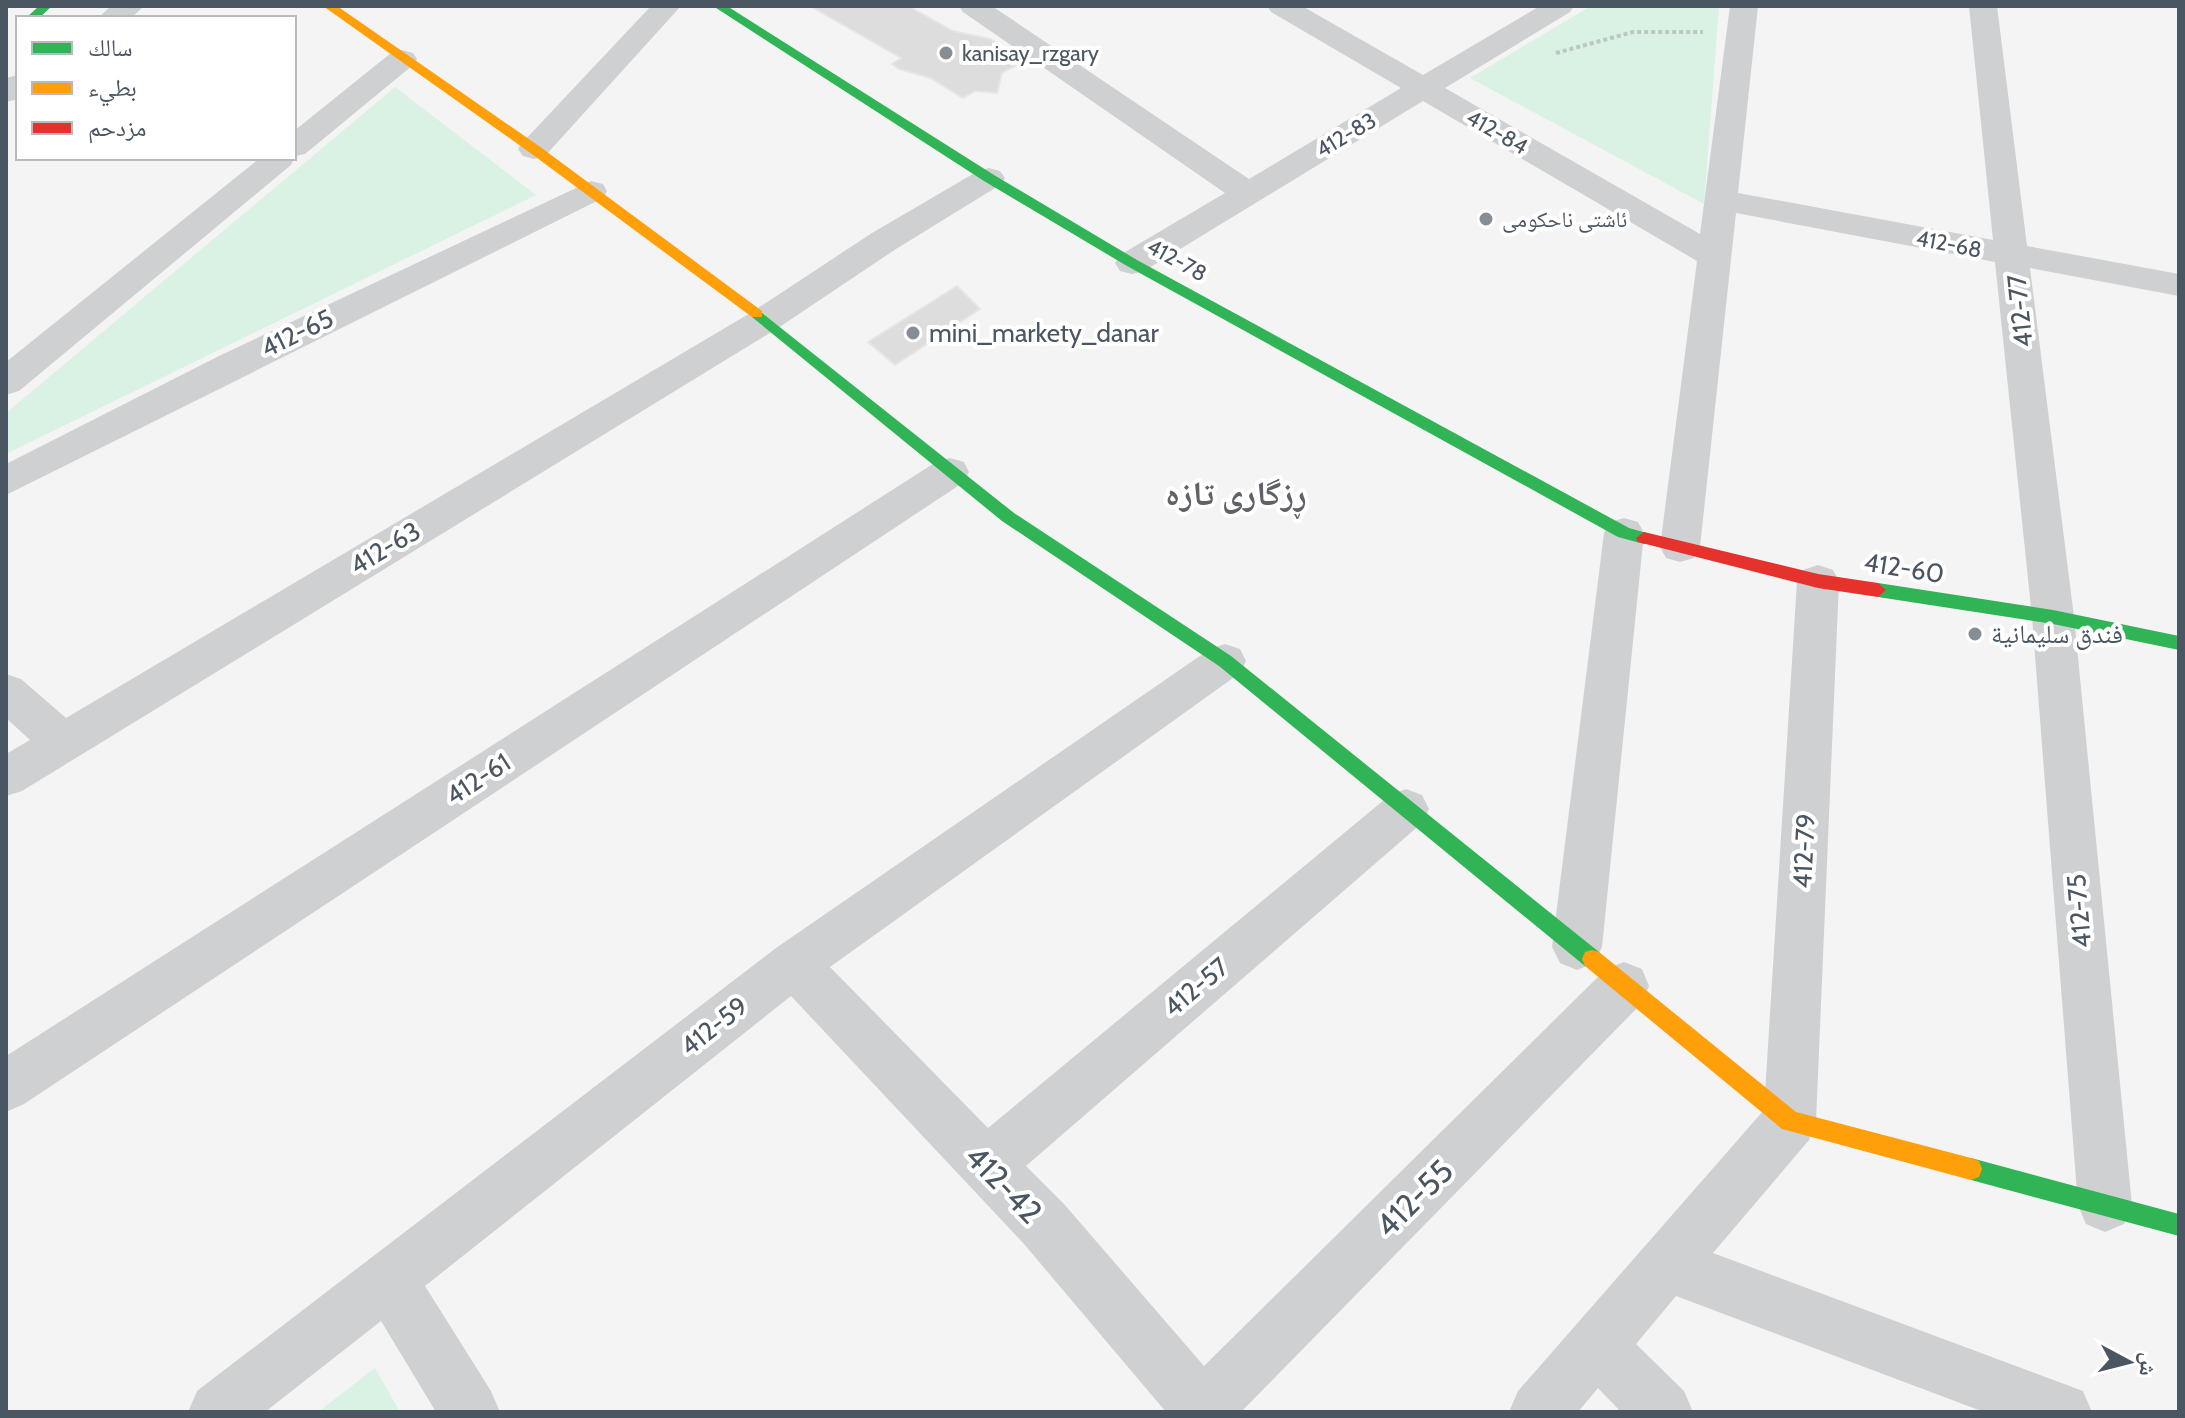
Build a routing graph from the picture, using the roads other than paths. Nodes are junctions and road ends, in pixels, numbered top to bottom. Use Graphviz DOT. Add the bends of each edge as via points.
graph roads {
  1 [pos="329,6"];
  2 [pos="667,6"];
  3 [pos="719,6"];
  4 [pos="973,6"];
  5 [pos="1281,6"];
  6 [pos="1560,6"];
  7 [pos="1983,6"];
  8 [pos="1741,20"];
  9 [pos="402,59"];
  10 [pos="1423,89"];
  11 [pos="296,145"];
  12 [pos="534,149"];
  13 [pos="278,160"];
  14 [pos="989,178"];
  15 [pos="591,191"];
  16 [pos="1249,194"];
  17 [pos="1720,200"];
  18 [pos="1713,256"];
  19 [pos="2014,257"];
  20 [pos="1132,263"];
  21 [pos="2179,285"];
  22 [pos="765,320"];
  23 [pos="6,382"];
  24 [pos="950,472"];
  25 [pos="6,481"];
  26 [pos="1624,533"];
  27 [pos="1680,547"];
  28 [pos="1818,581"];
  29 [pos="2053,617"];
  30 [pos="2179,643"];
  31 [pos="1225,661"];
  32 [pos="6,692"];
  33 [pos="63,742"];
  34 [pos="6,777"];
  35 [pos="1406,809"];
  36 [pos="1577,947"];
  37 [pos="794,964"];
  38 [pos="1624,986"];
  39 [pos="6,1086"];
  40 [pos="1790,1121"];
  41 [pos="986,1165"];
  42 [pos="2105,1205"];
  43 [pos="2179,1225"];
  44 [pos="1667,1264"];
  45 [pos="388,1280"];
  46 [pos="1596,1345"];
  47 [pos="1204,1411"];
  48 [pos="218,1412"];
  49 [pos="470,1412"];
  50 [pos="1539,1412"];
  51 [pos="1663,1412"];
  52 [pos="2062,1412"];
  1 -- 9 [label="street"];
  2 -- 12 [label="street"];
  3 -- 14 [label="street, 412-78"];
  4 -- 16 [label="street"];
  5 -- 10 [label="street, 412-84"];
  6 -- 10 [label="street, 412-83"];
  7 -- 19 [label="street, 412-77"];
  8 -- 17 [label="street"];
  9 -- 11 [label="street"];
  9 -- 12 [label="street"];
  10 -- 16 [label="street, 412-83"];
  10 -- 18 [label="street, 412-84"];
  12 -- 15 [label="street"];
  13 -- 23 [label="street"];
  14 -- 20 [label="street, 412-78"];
  14 -- 22 [label="street"];
  15 -- 22 [label="street"];
  15 -- 25 [label="street, 412-65"];
  16 -- 20 [label="street, 412-83"];
  17 -- 18 [label="street"];
  17 -- 19 [label="street, 412-68"];
  18 -- 27 [label="street"];
  19 -- 21 [label="street, 412-68"];
  19 -- 29 [label="street, 412-77"];
  20 -- 26 [label="street, 412-78"];
  22 -- 24 [label="street"];
  22 -- 33 [label="street, 412-63"];
  24 -- 31 [label="street" via="1008,517"];
  24 -- 39 [label="street, 412-61"];
  26 -- 27 [label="street, 412-60"];
  26 -- 36 [label="street"];
  27 -- 28 [label="street, 412-60"];
  28 -- 29 [label="street, 412-60"];
  28 -- 40 [label="street, 412-79"];
  29 -- 30 [label="street, 412-60"];
  29 -- 42 [label="street, 412-75"];
  31 -- 35 [label="street"];
  31 -- 37 [label="street, 412-59"];
  32 -- 33 [label="street"];
  33 -- 34 [label="street, 412-63"];
  35 -- 36 [label="street"];
  35 -- 41 [label="street, 412-57"];
  36 -- 38 [label="street"];
  37 -- 41 [label="street, 412-42"];
  37 -- 45 [label="street, 412-59"];
  38 -- 40 [label="street"];
  38 -- 47 [label="street, 412-55"];
  40 -- 42 [label="street"];
  40 -- 44 [label="street"];
  41 -- 47 [label="street, 412-42" via="1044,1224"];
  42 -- 43 [label="street"];
  44 -- 46 [label="street"];
  44 -- 52 [label="street"];
  45 -- 48 [label="street, 412-59"];
  45 -- 49 [label="street"];
  46 -- 50 [label="street"];
  46 -- 51 [label="street"];
}
